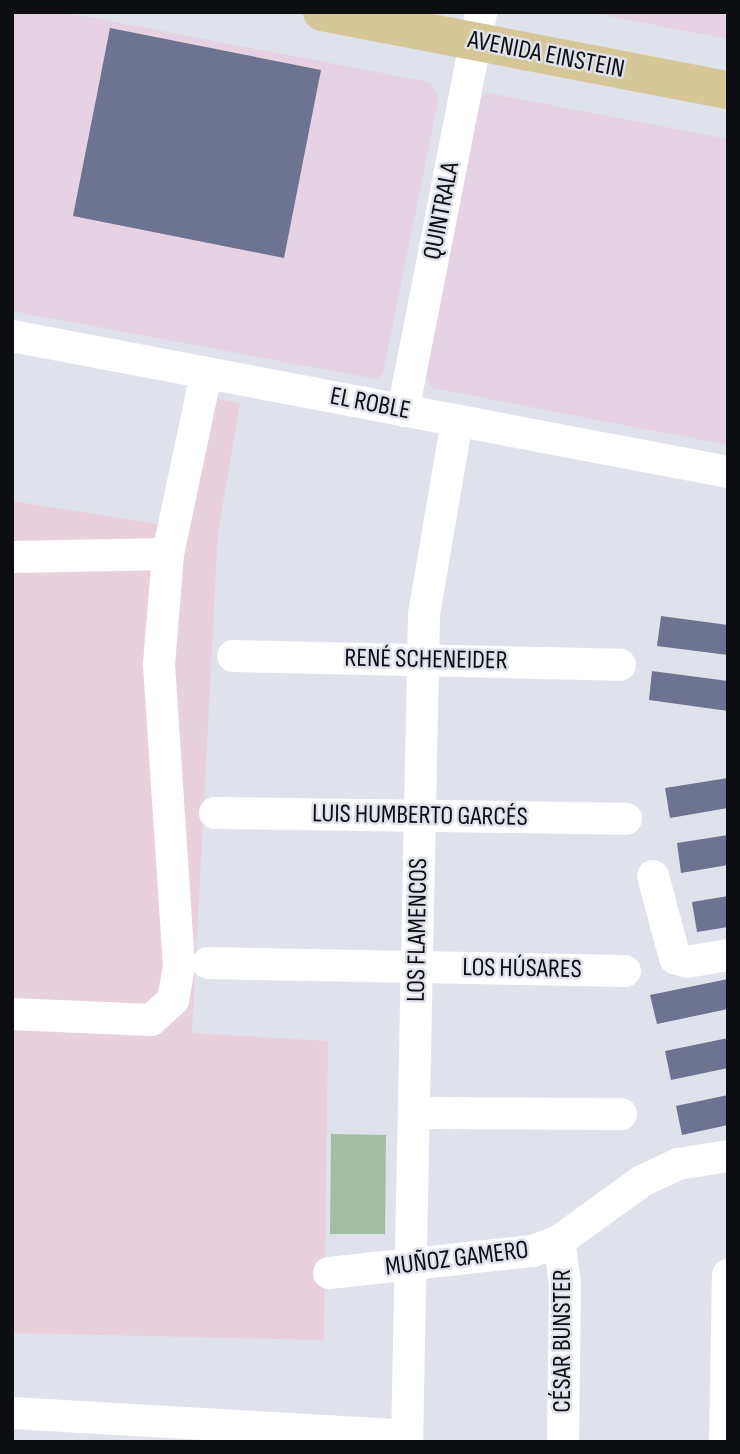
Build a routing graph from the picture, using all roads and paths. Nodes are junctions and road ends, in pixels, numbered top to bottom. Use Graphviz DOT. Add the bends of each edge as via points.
graph roads {
  1 [pos="322,12"];
  2 [pos="479,27"];
  3 [pos="728,90"];
  4 [pos="12,336"];
  5 [pos="206,373"];
  6 [pos="403,411"];
  7 [pos="457,421"];
  8 [pos="728,472"];
  9 [pos="168,554"];
  10 [pos="12,557"];
  11 [pos="233,656"];
  12 [pos="424,660"];
  13 [pos="620,665"];
  14 [pos="215,813"];
  15 [pos="421,817"];
  16 [pos="626,820"];
  17 [pos="653,876"];
  18 [pos="728,955"];
  19 [pos="208,963"];
  20 [pos="418,968"];
  21 [pos="625,971"];
  22 [pos="12,1013"];
  23 [pos="415,1113"];
  24 [pos="621,1114"];
  25 [pos="728,1156"];
  26 [pos="559,1241"];
  27 [pos="411,1266"];
  28 [pos="329,1273"];
  29 [pos="728,1275"];
  30 [pos="12,1413"];
  31 [pos="726,1427"];
  32 [pos="407,1439"];
  33 [pos="563,1442"];
  1 -- 2 [label="main road, AVENIDA EINSTEIN"];
  2 -- 3 [label="main road, AVENIDA EINSTEIN"];
  2 -- 6 [label="street, QUINTRALA"];
  4 -- 5 [label="street, EL ROBLE"];
  5 -- 6 [label="street, EL ROBLE"];
  5 -- 9 [label="street"];
  6 -- 7 [label="street, EL ROBLE"];
  7 -- 8 [label="street, EL ROBLE"];
  7 -- 12 [label="street, LOS FLAMENCOS" via="427,593"];
  9 -- 10 [label="street"];
  9 -- 22 [label="street" via="159,664 179,966 173,1000 151,1020"];
  11 -- 12 [label="street, RENÉ SCHENEIDER"];
  12 -- 13 [label="street, RENÉ SCHENEIDER"];
  12 -- 15 [label="street, LOS FLAMENCOS"];
  14 -- 15 [label="street, LUIS HUMBERTO GARCÉS"];
  15 -- 16 [label="street, LUIS HUMBERTO GARCÉS"];
  15 -- 20 [label="street, LOS FLAMENCOS"];
  17 -- 18 [label="street" via="671,954 687,962"];
  19 -- 20 [label="street, LOS HÚSARES"];
  20 -- 21 [label="street, LOS HÚSARES"];
  20 -- 23 [label="street, LOS FLAMENCOS"];
  23 -- 24 [label="street"];
  23 -- 27 [label="street, LOS FLAMENCOS"];
  25 -- 26 [label="street, MUÑOZ GAMERO" via="678,1164 642,1181"];
  26 -- 27 [label="street, MUÑOZ GAMERO" via="533,1251"];
  26 -- 33 [label="street, CÉSAR BUNSTER" via="565,1283"];
  27 -- 28 [label="street, MUÑOZ GAMERO"];
  27 -- 32 [label="street, LOS FLAMENCOS"];
  29 -- 31 [label="street"];
  30 -- 32 [label="street"];
}
